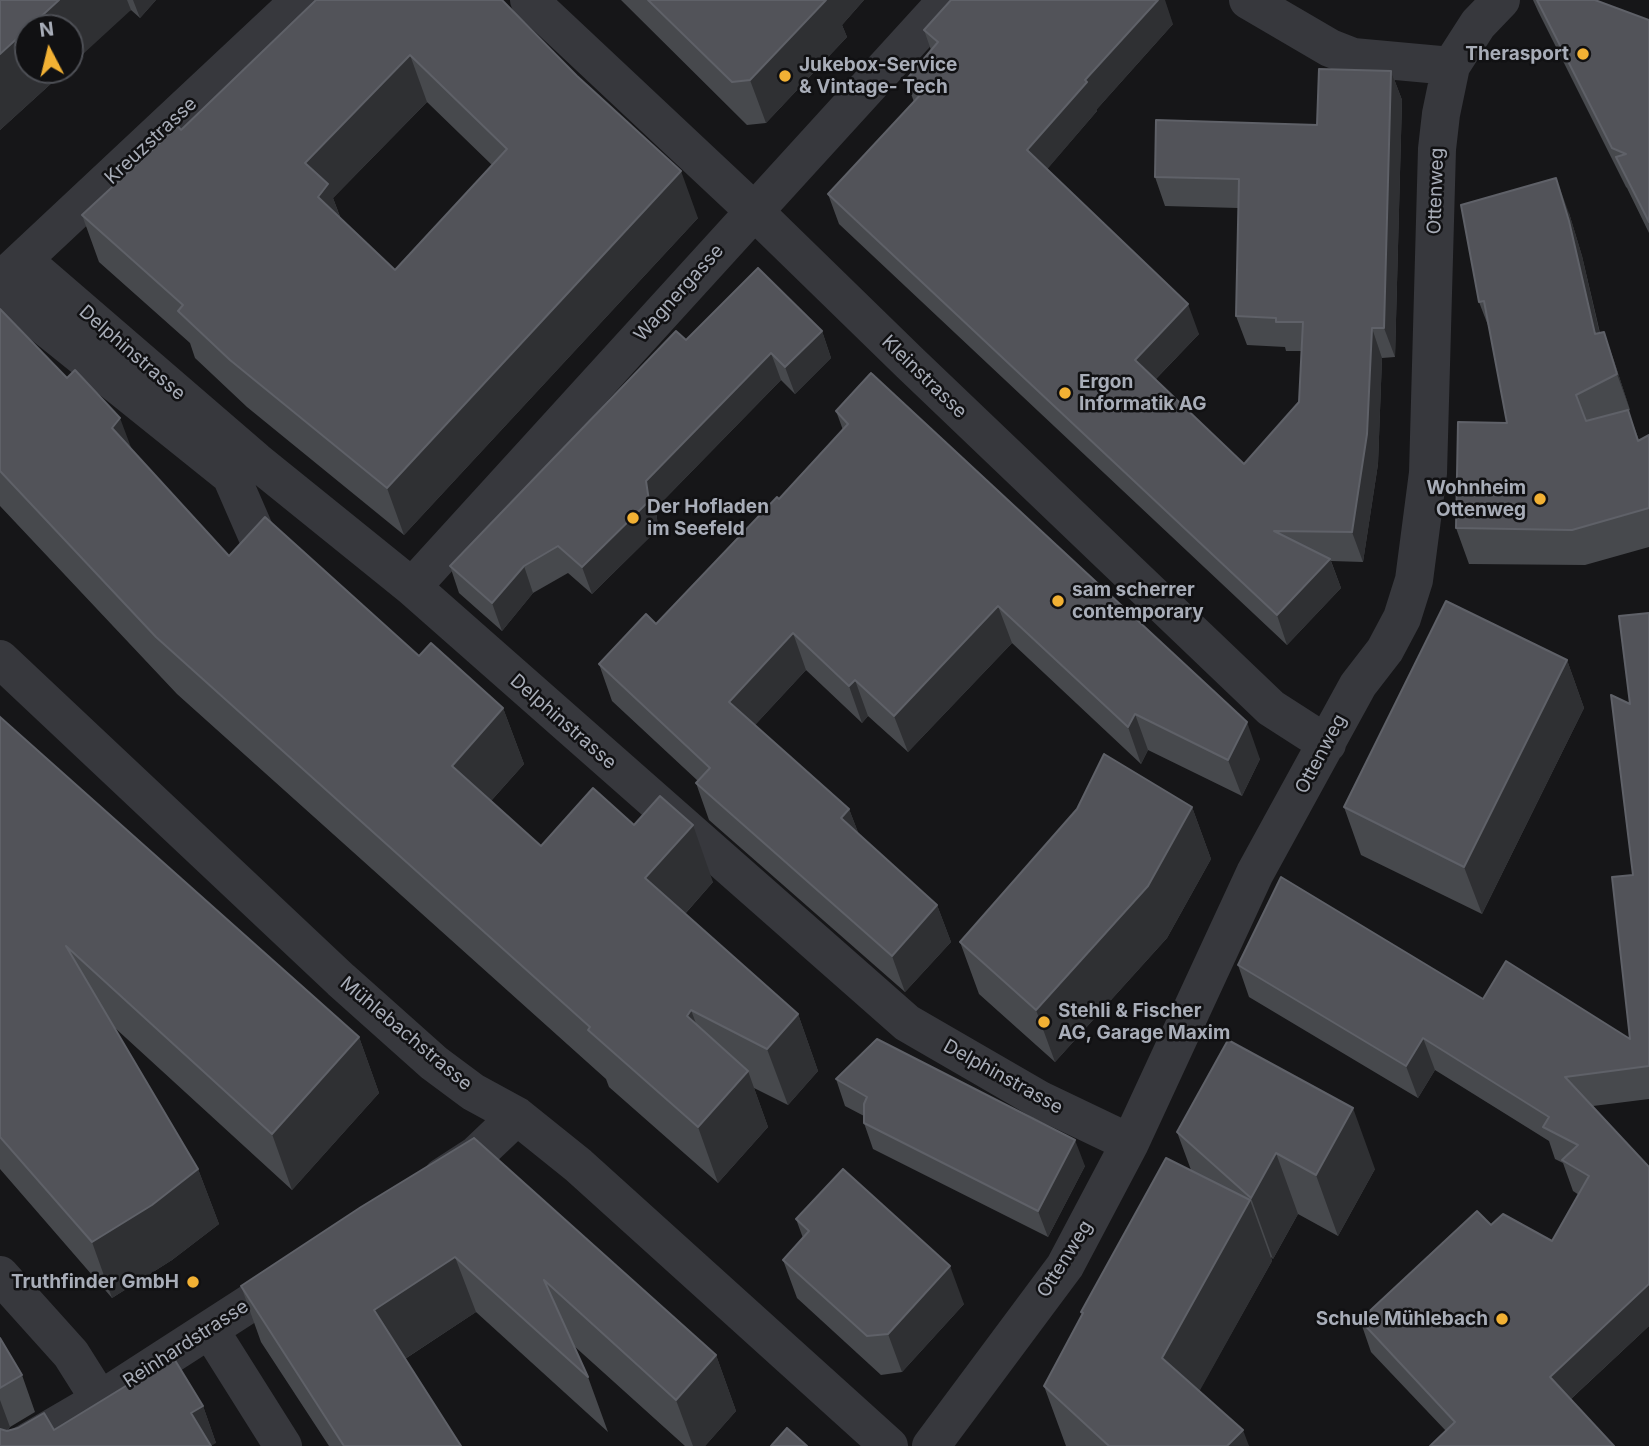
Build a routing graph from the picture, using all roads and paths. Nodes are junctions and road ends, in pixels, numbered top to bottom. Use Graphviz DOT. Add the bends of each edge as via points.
graph roads {
  1 [pos="300,0"];
  2 [pos="529,0"];
  3 [pos="947,0"];
  4 [pos="1248,0"];
  5 [pos="1501,0"];
  6 [pos="1451,66"];
  7 [pos="754,211"];
  8 [pos="8,276"];
  9 [pos="258,538"];
  10 [pos="412,587"];
  11 [pos="0,659"];
  12 [pos="1327,744"];
  13 [pos="517,1116"];
  14 [pos="1130,1143"];
  15 [pos="418,1193"];
  16 [pos="325,1254"];
  17 [pos="0,1275"];
  18 [pos="210,1330"];
  19 [pos="100,1399"];
  20 [pos="21,1446"];
  21 [pos="284,1446"];
  22 [pos="889,1446"];
  23 [pos="931,1446"];
  1 -- 8 [label="street, Kreuzstrasse"];
  2 -- 7 [label="street, Kleinstrasse"];
  3 -- 7 [label="street, Wagnergasse"];
  4 -- 6 [label="street" via="1353,57"];
  5 -- 6 [label="street, Ottenweg" via="1478,24"];
  6 -- 12 [label="street, Ottenweg" via="1437,149 1428,473 1414,580 1402,618"];
  7 -- 10 [label="street, Wagnergasse"];
  7 -- 12 [label="street, Kleinstrasse" via="1270,708"];
  8 -- 9 [label="street" via="38,321 231,476"];
  8 -- 10 [label="street, Delphinstrasse" via="256,461"];
  10 -- 14 [label="street, Delphinstrasse" via="907,1023 1040,1100"];
  11 -- 13 [label="street, Mühlebachstrasse" via="433,1063"];
  12 -- 14 [label="street, Ottenweg" via="1255,873"];
  13 -- 15 [label="street" via="476,1155"];
  13 -- 22 [label="street, Mühlebachstrasse" via="578,1165"];
  14 -- 23 [label="street, Ottenweg" via="1065,1265"];
  16 -- 18 [label="street, Reinhardstrasse"];
  17 -- 19 [label="street" via="71,1354"];
  18 -- 19 [label="street, Reinhardstrasse"];
  18 -- 21 [label="street"];
  19 -- 20 [label="street, Reinhardstrasse"];
}
